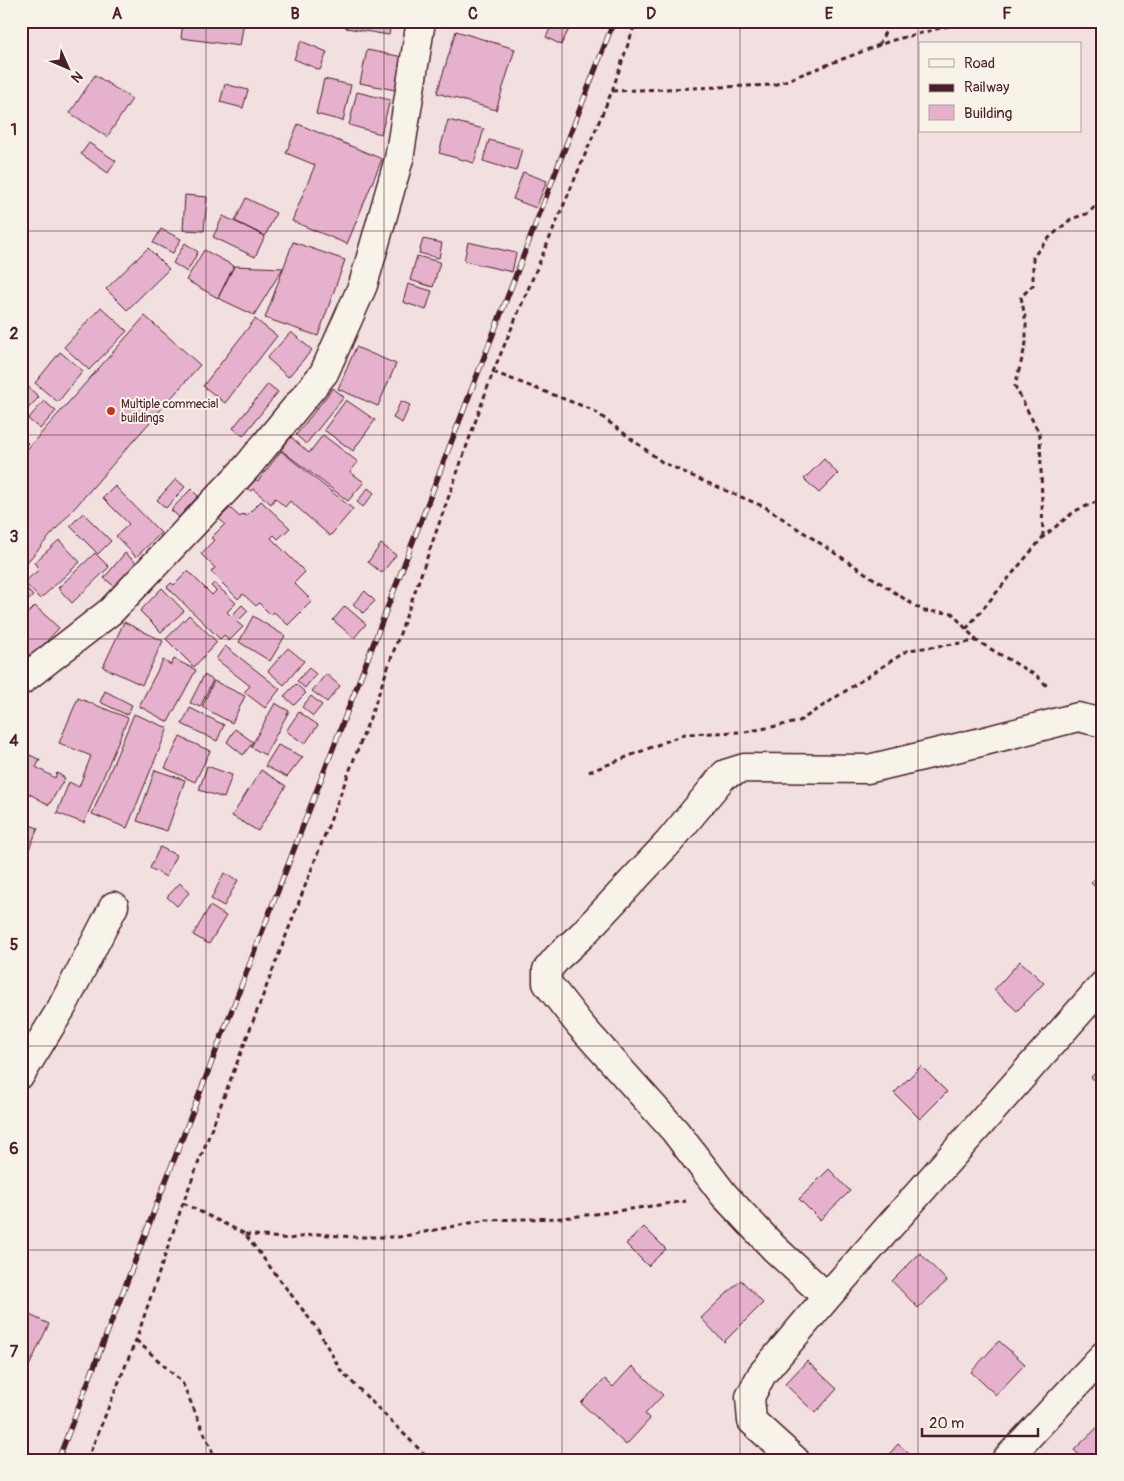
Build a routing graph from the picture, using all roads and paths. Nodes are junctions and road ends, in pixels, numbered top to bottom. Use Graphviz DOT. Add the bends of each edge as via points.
graph roads {
  1 [pos="421,21"];
  2 [pos="636,21"];
  3 [pos="890,21"];
  4 [pos="968,21"];
  5 [pos="879,45"];
  6 [pos="612,90"];
  7 [pos="1103,196"];
  8 [pos="492,372"];
  9 [pos="1103,499"];
  10 [pos="1043,537"];
  11 [pos="966,629"];
  12 [pos="977,642"];
  13 [pos="21,681"];
  14 [pos="1090,720"];
  15 [pos="589,772"];
  16 [pos="114,906"];
  17 [pos="1103,985"];
  18 [pos="21,1074"];
  19 [pos="724,1195"];
  20 [pos="183,1203"];
  21 [pos="245,1234"];
  22 [pos="826,1297"];
  23 [pos="136,1340"];
  24 [pos="1103,1356"];
  25 [pos="87,1460"];
  26 [pos="216,1460"];
  27 [pos="430,1460"];
  28 [pos="795,1460"];
  29 [pos="1006,1460"];
  1 -- 13 [label="street" via="399,159 363,285 324,373 246,467 112,611"];
  2 -- 6 [label="path"];
  3 -- 5 [label="path"];
  4 -- 5 [label="path"];
  5 -- 6 [label="path" via="774,85"];
  6 -- 8 [label="path"];
  7 -- 10 [label="path" via="1089,213 1070,219 1048,238 1033,257 1033,285 1020,297 1026,322 1026,343 1015,386 1040,436"];
  8 -- 11 [label="path" via="594,410 662,462 765,507 923,611 952,613"];
  8 -- 20 [label="path" via="371,715"];
  9 -- 10 [label="path" via="1075,511"];
  10 -- 11 [label="path"];
  11 -- 12 [label="path"];
  12 -- 14 [label="path" via="1038,676"];
  12 -- 15 [label="path" via="908,650 798,722 744,732 685,734"];
  14 -- 19 [label="street" via="868,769 744,768 725,774 669,842 547,970 547,983 580,1025 675,1131"];
  16 -- 18 [label="street" via="61,1009"];
  17 -- 22 [label="street"];
  19 -- 21 [label="path" via="563,1218 486,1220 399,1236 353,1238 317,1234 289,1239"];
  19 -- 22 [label="street"];
  20 -- 21 [label="path"];
  20 -- 23 [label="path"];
  21 -- 27 [label="path" via="318,1330 341,1371"];
  22 -- 28 [label="street" via="762,1374 750,1397 752,1421"];
  23 -- 25 [label="path"];
  23 -- 26 [label="path" via="182,1382"];
  24 -- 29 [label="street"];
}
